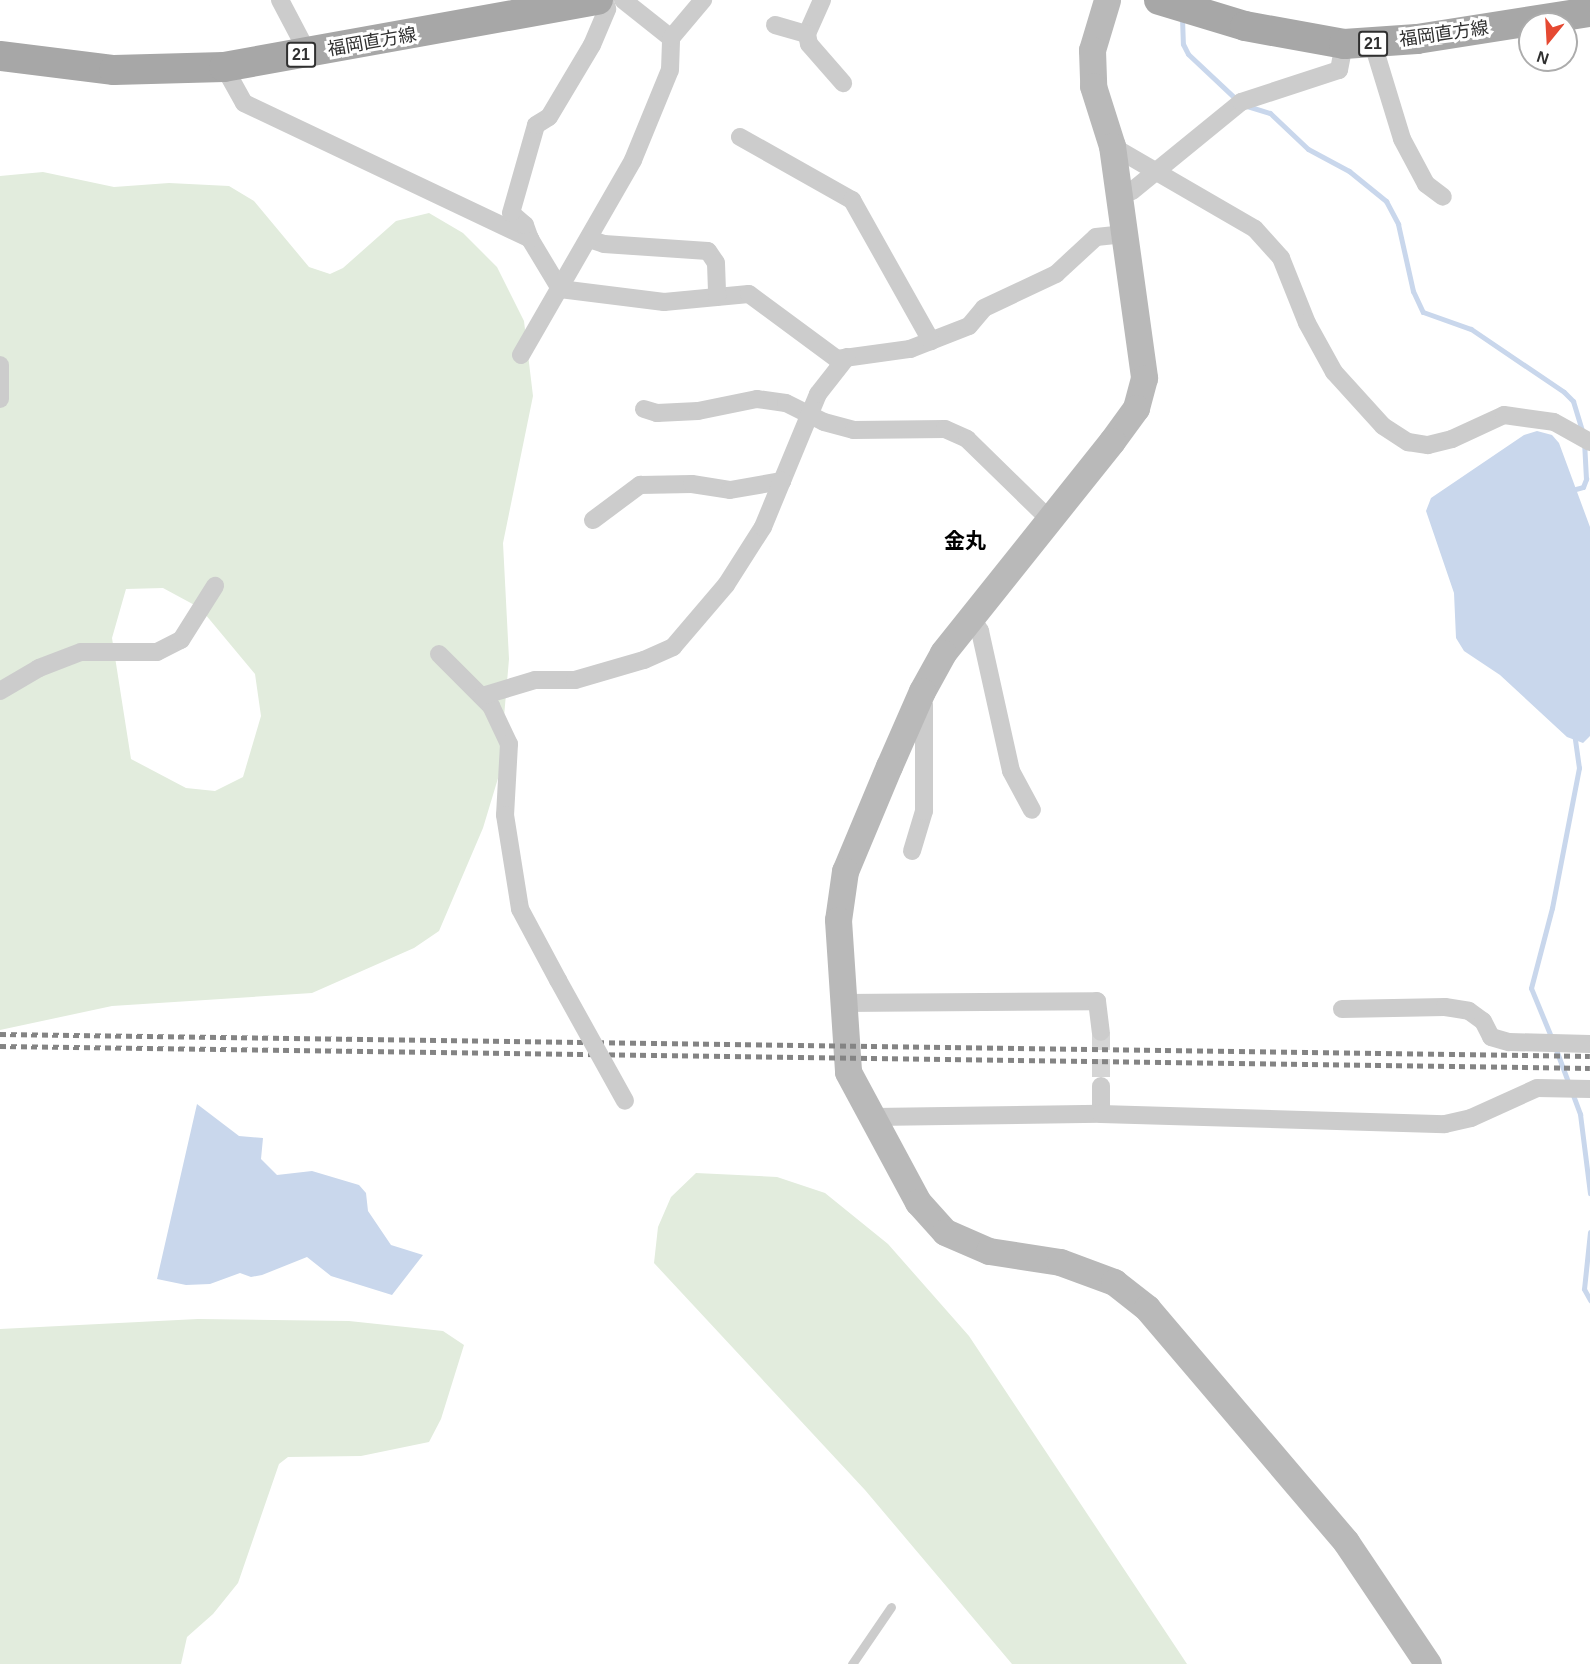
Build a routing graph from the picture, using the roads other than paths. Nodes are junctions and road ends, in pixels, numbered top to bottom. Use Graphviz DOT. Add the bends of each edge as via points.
graph roads {
  1 [pos="280,0"];
  2 [pos="598,0"];
  3 [pos="605,0"];
  4 [pos="623,0"];
  5 [pos="703,0"];
  6 [pos="822,0"];
  7 [pos="1107,0"];
  8 [pos="1159,0"];
  9 [pos="1590,12"];
  10 [pos="775,25"];
  11 [pos="807,34"];
  12 [pos="671,38"];
  13 [pos="1344,44"];
  14 [pos="1373,44"];
  15 [pos="308,53"];
  16 [pos="0,56"];
  17 [pos="224,67"];
  18 [pos="843,83"];
  19 [pos="740,137"];
  20 [pos="1112,146"];
  21 [pos="1156,171"];
  22 [pos="1120,194"];
  23 [pos="1443,198"];
  24 [pos="1125,234"];
  25 [pos="530,239"];
  26 [pos="589,239"];
  27 [pos="560,289"];
  28 [pos="717,297"];
  29 [pos="932,341"];
  30 [pos="521,355"];
  31 [pos="846,357"];
  32 [pos="0,365"];
  33 [pos="0,399"];
  34 [pos="644,409"];
  35 [pos="810,415"];
  36 [pos="1590,442"];
  37 [pos="782,481"];
  38 [pos="1049,519"];
  39 [pos="593,520"];
  40 [pos="215,586"];
  41 [pos="970,615"];
  42 [pos="439,654"];
  43 [pos="0,691"];
  44 [pos="482,696"];
  45 [pos="918,700"];
  46 [pos="1032,810"];
  47 [pos="912,851"];
  48 [pos="842,1003"];
  49 [pos="1342,1009"];
  50 [pos="1101,1032"];
  51 [pos="1590,1044"];
  52 [pos="1101,1086"];
  53 [pos="1590,1089"];
  54 [pos="625,1101"];
  55 [pos="1101,1114"];
  56 [pos="874,1116"];
  57 [pos="891,1607"];
  58 [pos="852,1664"];
  59 [pos="1428,1664"];
  1 -- 15 [label="street"];
  2 -- 15 [label="main road, 福岡直方線 / 21"];
  3 -- 25 [label="street" via="607,9 592,45 549,117 536,125 511,213 525,225"];
  4 -- 12 [label="street"];
  5 -- 12 [label="street"];
  6 -- 11 [label="street"];
  7 -- 20 [label="street" via="1092,50 1093,86"];
  8 -- 13 [label="main road, 福岡直方線 / 21" via="1245,26"];
  9 -- 14 [label="main road, 福岡直方線 / 21"];
  10 -- 11 [label="street"];
  11 -- 18 [label="street" via="809,44"];
  12 -- 26 [label="street" via="670,70 633,160"];
  13 -- 14 [label="main road, 福岡直方線 / 21"];
  13 -- 21 [label="street" via="1339,70 1240,102"];
  14 -- 23 [label="street" via="1402,139 1426,184"];
  15 -- 17 [label="main road, 福岡直方線 / 21"];
  16 -- 17 [label="main road, 福岡直方線 / 21" via="114,70"];
  17 -- 25 [label="street" via="244,103"];
  19 -- 29 [label="street" via="852,200"];
  20 -- 21 [label="street"];
  20 -- 22 [label="street"];
  21 -- 22 [label="street" via="1132,191"];
  21 -- 36 [label="street" via="1255,229 1281,258 1307,323 1334,372 1383,426 1408,442 1428,445 1452,439 1504,415 1554,422"];
  22 -- 24 [label="street"];
  24 -- 29 [label="street" via="1096,237 1056,274 984,308 969,326"];
  24 -- 38 [label="street" via="1144,378 1130,416"];
  25 -- 27 [label="street"];
  26 -- 27 [label="street"];
  26 -- 28 [label="street" via="604,244 708,251 716,263"];
  27 -- 28 [label="street" via="664,302"];
  27 -- 30 [label="street"];
  28 -- 31 [label="street" via="749,294 837,358"];
  29 -- 31 [label="street" via="910,349"];
  31 -- 35 [label="street" via="818,394"];
  32 -- 33 [label="street"];
  34 -- 35 [label="street" via="657,413 698,411 757,399 786,403"];
  35 -- 37 [label="street"];
  35 -- 38 [label="street" via="855,430 945,429 967,440"];
  37 -- 39 [label="street" via="730,490 692,484 640,485"];
  37 -- 44 [label="street" via="763,527 726,585 673,647 644,660 575,680 535,680"];
  38 -- 41 [label="street"];
  40 -- 43 [label="street" via="181,640 157,652 81,652 39,668"];
  41 -- 45 [label="street" via="943,653"];
  41 -- 46 [label="street" via="980,631 1011,771"];
  42 -- 44 [label="street"];
  44 -- 54 [label="street, bridge" via="509,744 505,815 520,909"];
  45 -- 47 [label="street" via="924,706 924,811"];
  45 -- 48 [label="street" via="845,871 838,920"];
  48 -- 50 [label="street" via="1097,1001"];
  48 -- 56 [label="street" via="848,1072"];
  49 -- 51 [label="street" via="1445,1007 1469,1011 1483,1021 1491,1037 1509,1042"];
  52 -- 55 [label="street"];
  53 -- 55 [label="street" via="1537,1088 1471,1118 1445,1124"];
  55 -- 56 [label="street"];
  56 -- 59 [label="street" via="918,1202 945,1232 989,1251 1060,1262 1114,1282 1147,1308 1346,1542"];
  57 -- 58 [label="lane"];
}
